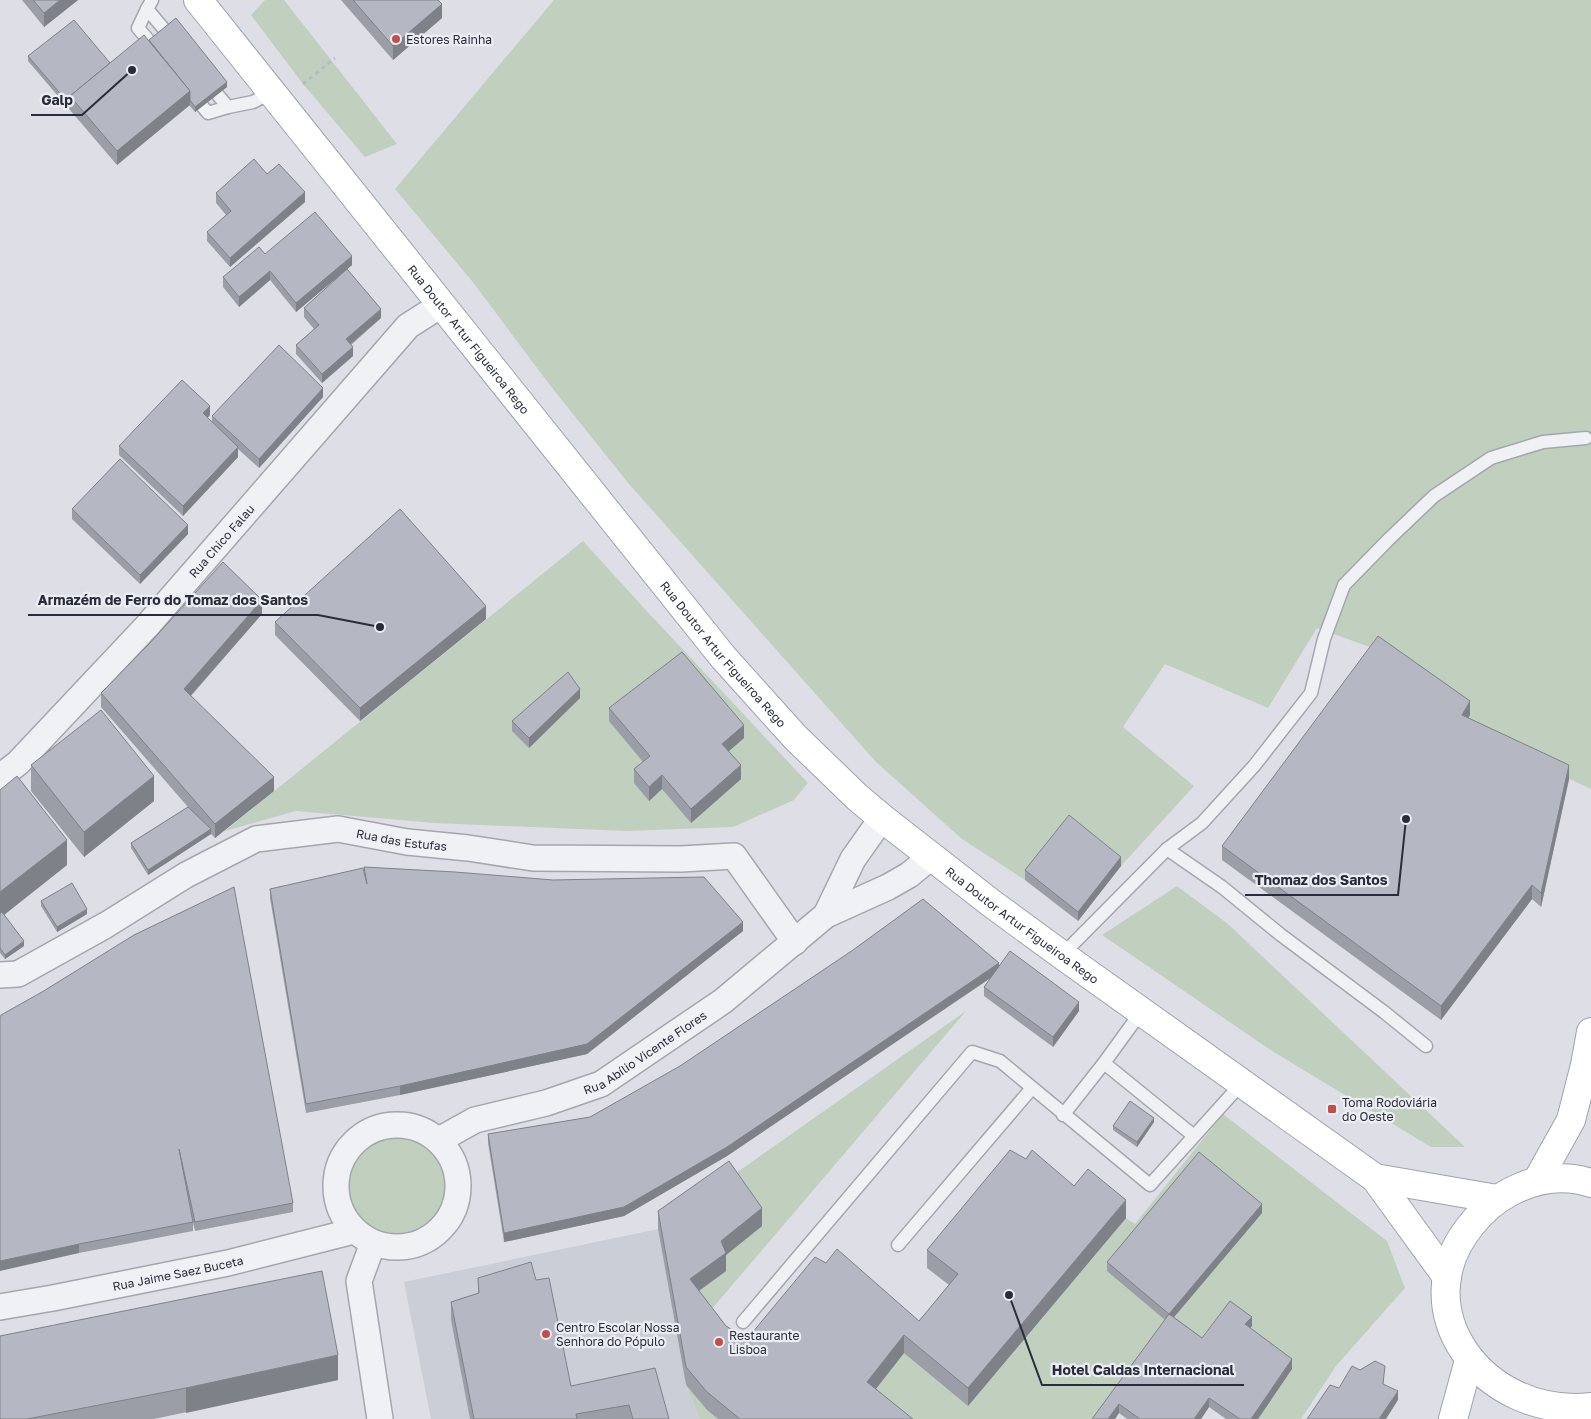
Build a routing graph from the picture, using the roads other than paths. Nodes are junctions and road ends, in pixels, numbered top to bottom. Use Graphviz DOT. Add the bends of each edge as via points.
graph roads {
  1 [pos="198,0"];
  2 [pos="150,5"];
  3 [pos="179,48"];
  4 [pos="161,56"];
  5 [pos="198,70"];
  6 [pos="185,85"];
  7 [pos="272,92"];
  8 [pos="228,107"];
  9 [pos="441,305"];
  10 [pos="1586,438"];
  11 [pos="0,777"];
  12 [pos="882,818"];
  13 [pos="1167,849"];
  14 [pos="931,857"];
  15 [pos="826,916"];
  16 [pos="795,942"];
  17 [pos="1062,955"];
  18 [pos="0,975"];
  19 [pos="1140,1012"];
  20 [pos="1591,1032"];
  21 [pos="1426,1046"];
  22 [pos="1104,1063"];
  23 [pos="1242,1083"];
  24 [pos="1032,1088"];
  25 [pos="1063,1114"];
  26 [pos="1194,1136"];
  27 [pos="439,1140"];
  28 [pos="1375,1178"];
  29 [pos="1537,1181"];
  30 [pos="1591,1183"];
  31 [pos="1497,1199"];
  32 [pos="363,1237"];
  33 [pos="898,1245"];
  34 [pos="1447,1278"];
  35 [pos="0,1307"];
  36 [pos="743,1322"];
  37 [pos="1468,1364"];
  38 [pos="1591,1407"];
  39 [pos="1539,1414"];
  40 [pos="380,1419"];
  41 [pos="1453,1419"];
  1 -- 7 [label="main road, Rua Doutor Artur Figueiroa Rego"];
  2 -- 3 [label="lane"];
  2 -- 4 [label="lane" via="138,28"];
  5 -- 8 [label="lane"];
  6 -- 8 [label="lane" via="208,113"];
  7 -- 8 [label="lane" via="253,102"];
  7 -- 9 [label="main road, Rua Doutor Artur Figueiroa Rego"];
  9 -- 11 [label="street, Rua Chico Falau" via="408,326 147,626 18,763"];
  9 -- 12 [label="main road, Rua Doutor Artur Figueiroa Rego" via="723,657 795,737"];
  10 -- 13 [label="lane" via="1543,442 1491,458 1434,496 1402,527 1344,585 1324,639 1311,693 1254,766 1202,823"];
  12 -- 14 [label="main road, Rua Doutor Artur Figueiroa Rego"];
  12 -- 15 [label="street, Rua Abílio Vicente Flores" via="853,859"];
  13 -- 17 [label="lane"];
  13 -- 21 [label="lane" via="1222,887"];
  14 -- 15 [label="street, Rua Abílio Vicente Flores" via="888,888"];
  14 -- 17 [label="main road, Rua Doutor Artur Figueiroa Rego"];
  15 -- 16 [label="street, Rua Abílio Vicente Flores"];
  16 -- 18 [label="street, Rua das Estufas" via="734,856 533,858 407,842 338,829 256,839 186,875 18,974"];
  16 -- 27 [label="street, Rua Abílio Vicente Flores" via="723,1001 601,1084 546,1103 475,1120"];
  17 -- 19 [label="main road, Rua Doutor Artur Figueiroa Rego"];
  19 -- 22 [label="lane"];
  19 -- 23 [label="main road, Rua Doutor Artur Figueiroa Rego"];
  20 -- 29 [label="main road" via="1572,1120"];
  22 -- 25 [label="lane"];
  22 -- 26 [label="lane"];
  23 -- 26 [label="lane"];
  23 -- 28 [label="main road, Rua Doutor Artur Figueiroa Rego"];
  24 -- 25 [label="lane"];
  24 -- 33 [label="lane"];
  24 -- 36 [label="lane" via="1000,1061 972,1052"];
  25 -- 26 [label="lane" via="1150,1185"];
  27 -- 32 [label="street" via="452,1158 458,1174 457,1201 449,1220 423,1242 406,1247 389,1247"];
  27 -- 32 [label="street" via="414,1126 400,1124 379,1127 360,1136 346,1152 337,1172 336,1193 342,1214"];
  28 -- 31 [label="main road, Rua Doutor Artur Figueiroa Rego"];
  28 -- 34 [label="main road, Rua Doutor Artur Figueiroa Rego"];
  29 -- 30 [label="main road" via="1571,1179"];
  29 -- 31 [label="main road"];
  31 -- 34 [label="main road" via="1463,1235"];
  32 -- 35 [label="street, Rua Jaime Saez Buceta"];
  32 -- 40 [label="street" via="359,1281"];
  34 -- 37 [label="main road" via="1449,1323"];
  37 -- 39 [label="main road" via="1501,1394"];
  37 -- 41 [label="main road"];
  38 -- 39 [label="main road"];
}
